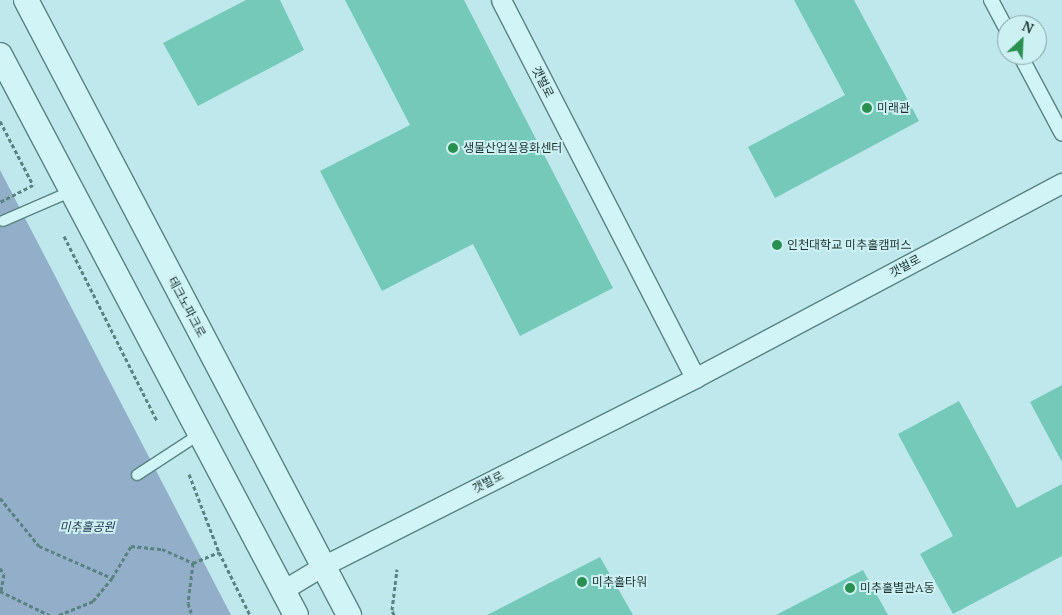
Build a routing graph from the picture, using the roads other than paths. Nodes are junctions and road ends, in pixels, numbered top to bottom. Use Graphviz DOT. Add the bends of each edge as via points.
graph roads {
  1 [pos="26,0"];
  2 [pos="501,0"];
  3 [pos="991,0"];
  4 [pos="999,15"];
  5 [pos="0,55"];
  6 [pos="1025,65"];
  7 [pos="1062,134"];
  8 [pos="1062,183"];
  9 [pos="72,191"];
  10 [pos="3,221"];
  11 [pos="695,378"];
  12 [pos="200,434"];
  13 [pos="137,475"];
  14 [pos="323,566"];
  15 [pos="283,590"];
  16 [pos="296,615"];
  17 [pos="349,615"];
  1 -- 14 [label="street, 테크노파크로"];
  2 -- 11 [label="street, 갯벌로"];
  3 -- 4 [label="street"];
  5 -- 9 [label="street"];
  6 -- 7 [label="street"];
  8 -- 11 [label="street, 갯벌로"];
  9 -- 10 [label="lane"];
  9 -- 12 [label="street"];
  11 -- 14 [label="street, 갯벌로"];
  12 -- 13 [label="lane"];
  12 -- 15 [label="street"];
  14 -- 15 [label="street, 갯벌로"];
  14 -- 17 [label="street, 테크노파크로"];
  15 -- 16 [label="street"];
}
